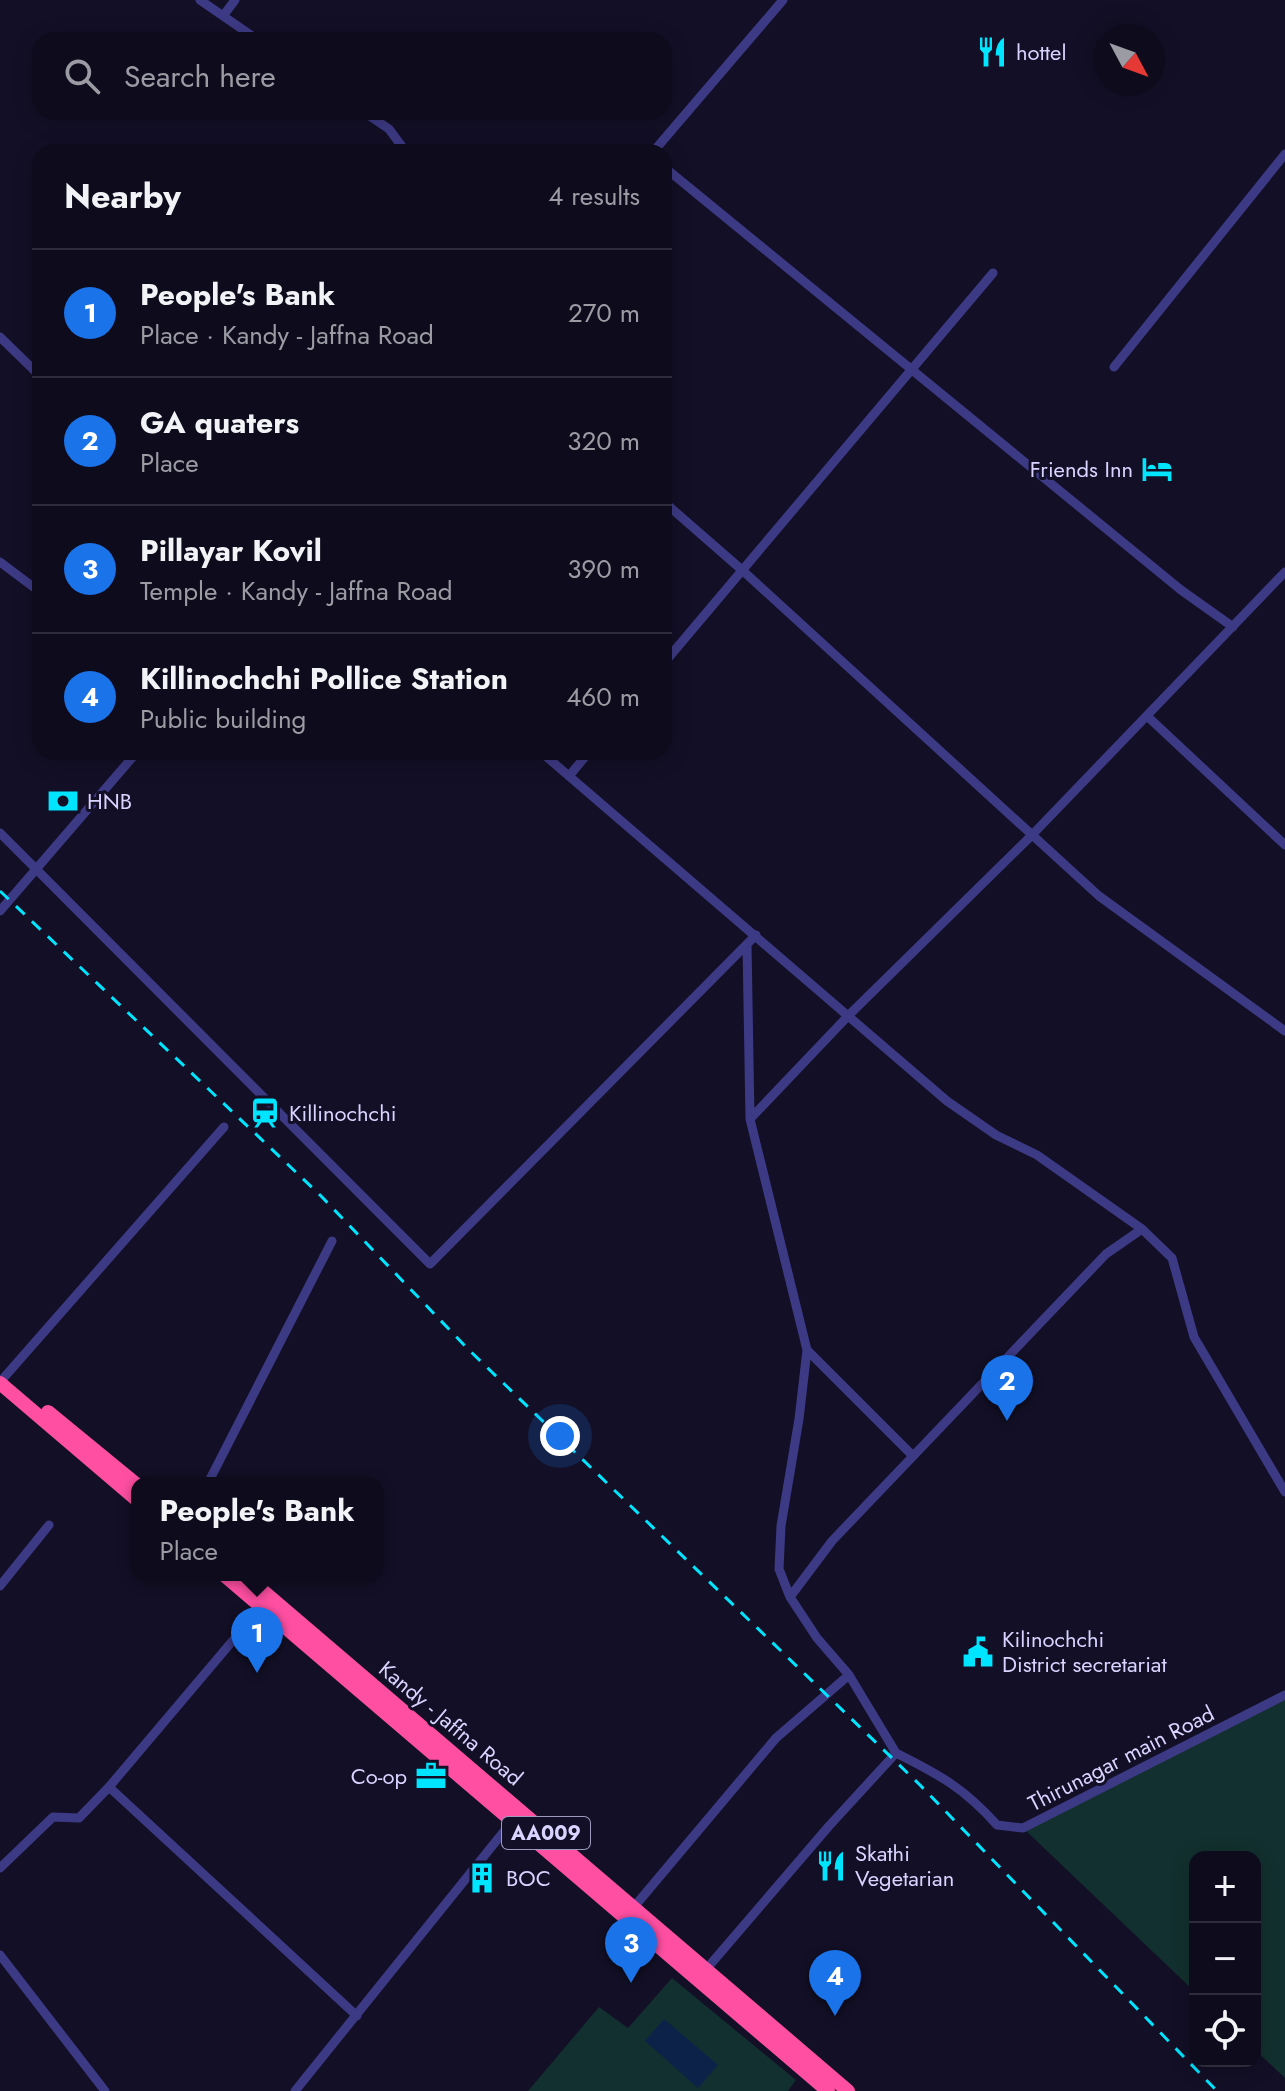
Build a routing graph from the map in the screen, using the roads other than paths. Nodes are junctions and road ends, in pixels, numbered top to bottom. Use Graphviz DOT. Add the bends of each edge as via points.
graph roads {
  1 [pos="200,0"];
  2 [pos="235,0"];
  3 [pos="783,0"];
  4 [pos="223,16"];
  5 [pos="246,32"];
  6 [pos="376,120"];
  7 [pos="400,144"];
  8 [pos="660,144"];
  9 [pos="1285,154"];
  10 [pos="672,174"];
  11 [pos="993,273"];
  12 [pos="0,337"];
  13 [pos="1114,367"];
  14 [pos="32,368"];
  15 [pos="911,370"];
  16 [pos="672,509"];
  17 [pos="0,562"];
  18 [pos="742,570"];
  19 [pos="1285,572"];
  20 [pos="32,586"];
  21 [pos="1233,627"];
  22 [pos="672,653"];
  23 [pos="1147,716"];
  24 [pos="130,760"];
  25 [pos="550,760"];
  26 [pos="582,760"];
  27 [pos="569,776"];
  28 [pos="0,833"];
  29 [pos="1032,835"];
  30 [pos="1285,845"];
  31 [pos="36,867"];
  32 [pos="0,911"];
  33 [pos="756,935"];
  34 [pos="747,944"];
  35 [pos="849,1015"];
  36 [pos="1285,1031"];
  37 [pos="750,1119"];
  38 [pos="224,1127"];
  39 [pos="1142,1229"];
  40 [pos="332,1241"];
  41 [pos="807,1350"];
  42 [pos="1,1378"];
  43 [pos="913,1456"];
  44 [pos="211,1477"];
  45 [pos="131,1480"];
  46 [pos="1285,1492"];
  47 [pos="131,1495"];
  48 [pos="49,1525"];
  49 [pos="233,1581"];
  50 [pos="249,1581"];
  51 [pos="0,1586"];
  52 [pos="790,1597"];
  53 [pos="265,1602"];
  54 [pos="849,1675"];
  55 [pos="1285,1695"];
  56 [pos="896,1753"];
  57 [pos="109,1787"];
  58 [pos="517,1816"];
  59 [pos="0,1868"];
  60 [pos="634,1907"];
  61 [pos="0,1955"];
  62 [pos="702,1974"];
  63 [pos="357,2016"];
  64 [pos="105,2091"];
  65 [pos="295,2091"];
  66 [pos="828,2091"];
  67 [pos="848,2091"];
  1 -- 4 [label="street"];
  2 -- 4 [label="street"];
  3 -- 8 [label="street"];
  4 -- 5 [label="street"];
  6 -- 7 [label="street"];
  9 -- 13 [label="street"];
  10 -- 15 [label="street"];
  11 -- 15 [label="street"];
  12 -- 14 [label="street"];
  15 -- 18 [label="street"];
  15 -- 21 [label="street"];
  16 -- 18 [label="street"];
  17 -- 20 [label="street"];
  18 -- 22 [label="street"];
  18 -- 29 [label="street"];
  19 -- 21 [label="street"];
  21 -- 23 [label="street"];
  23 -- 29 [label="street"];
  23 -- 30 [label="street"];
  24 -- 31 [label="street"];
  25 -- 27 [label="street"];
  26 -- 27 [label="street"];
  27 -- 33 [label="street"];
  28 -- 31 [label="street"];
  29 -- 35 [label="street"];
  29 -- 36 [label="street" via="1099,896"];
  31 -- 32 [label="street"];
  31 -- 34 [label="street" via="430,1264"];
  33 -- 34 [label="street"];
  33 -- 35 [label="street"];
  34 -- 37 [label="street"];
  35 -- 37 [label="street"];
  35 -- 39 [label="street" via="947,1101 1037,1155"];
  37 -- 41 [label="street"];
  38 -- 42 [label="street"];
  39 -- 43 [label="street" via="1106,1254"];
  39 -- 46 [label="street" via="1172,1258 1194,1337"];
  40 -- 44 [label="street"];
  41 -- 43 [label="street"];
  41 -- 52 [label="street" via="781,1526 779,1569"];
  42 -- 45 [label="highway"];
  42 -- 47 [label="highway"];
  43 -- 52 [label="street" via="832,1541"];
  48 -- 51 [label="street"];
  49 -- 53 [label="highway, Kandy - Jaffna Road / AA009"];
  50 -- 53 [label="highway, Kandy - Jaffna Road / AA009"];
  52 -- 54 [label="street"];
  53 -- 57 [label="street"];
  53 -- 58 [label="highway, Kandy - Jaffna Road / AA009"];
  54 -- 56 [label="street"];
  54 -- 60 [label="street" via="776,1738"];
  55 -- 56 [label="street, Thirunagar main Road" via="1023,1828 997,1825 973,1798"];
  56 -- 62 [label="street"];
  57 -- 59 [label="street" via="79,1818 53,1817"];
  57 -- 63 [label="street"];
  58 -- 60 [label="highway, Kandy - Jaffna Road / AA009"];
  58 -- 62 [label="highway, Kandy - Jaffna Road / AA009"];
  58 -- 63 [label="street"];
  60 -- 62 [label="highway, Kandy - Jaffna Road / AA009"];
  61 -- 64 [label="street"];
  62 -- 66 [label="highway, Kandy - Jaffna Road / AA009"];
  62 -- 67 [label="highway, Kandy - Jaffna Road / AA009"];
  63 -- 65 [label="street"];
}
